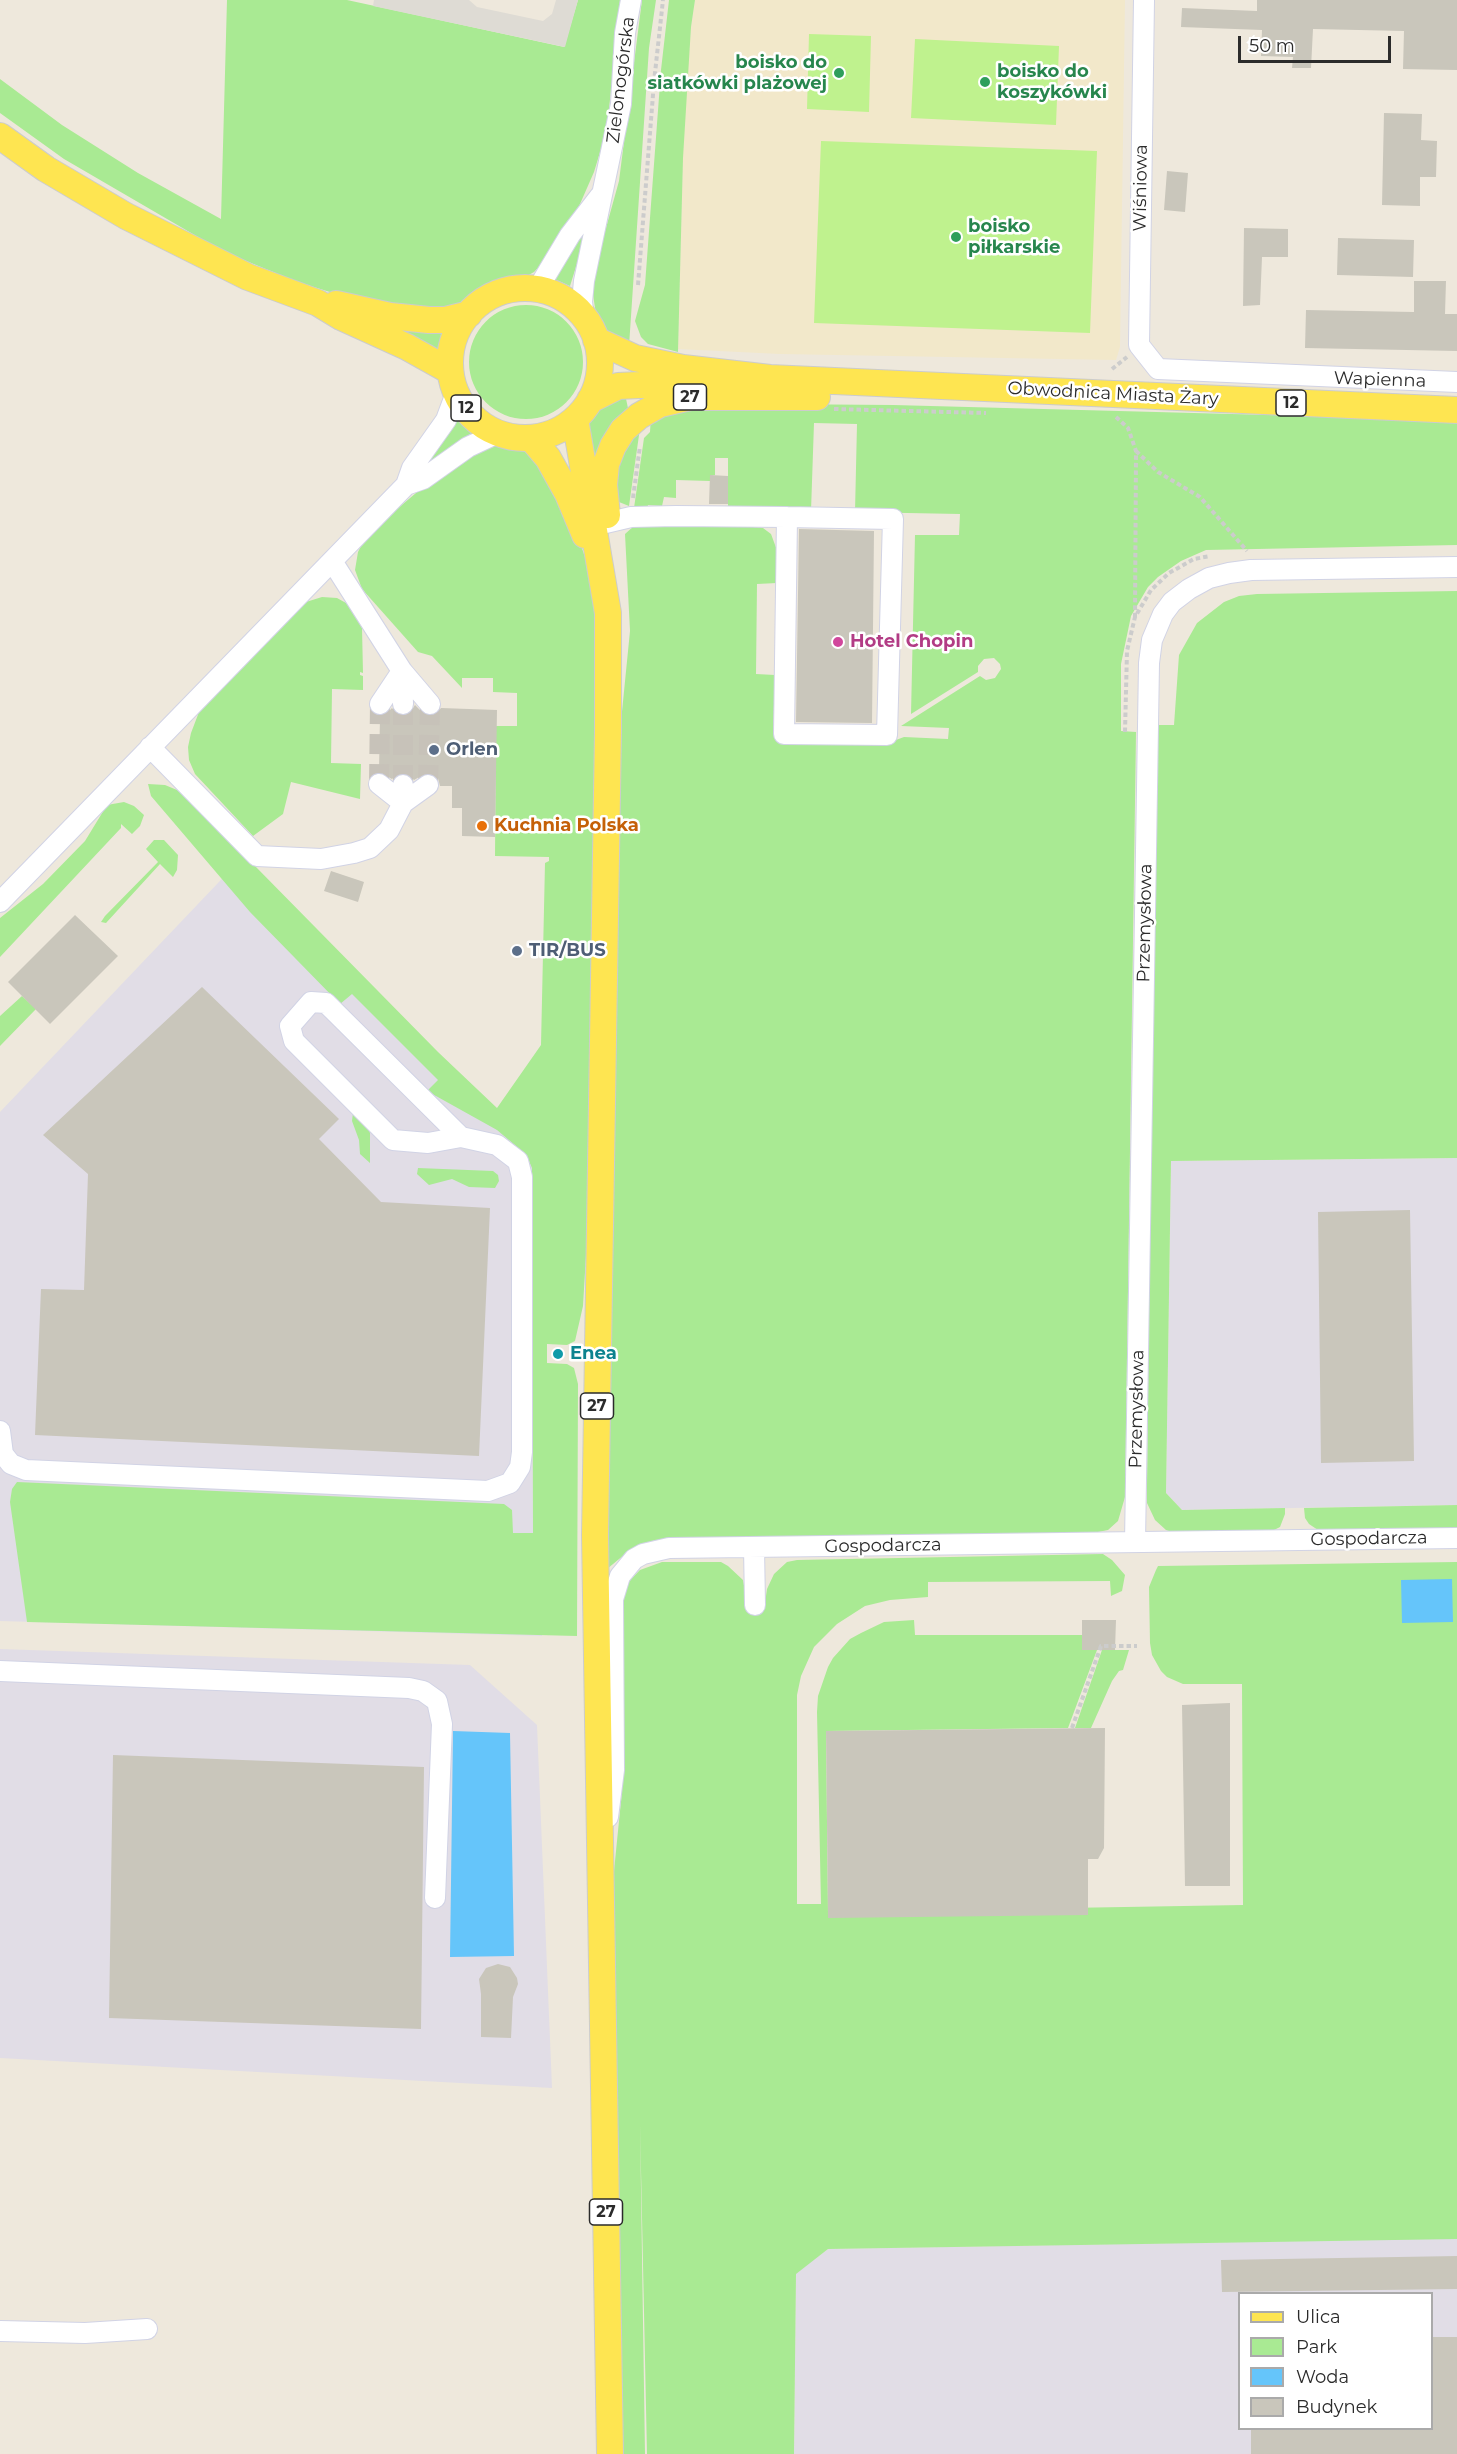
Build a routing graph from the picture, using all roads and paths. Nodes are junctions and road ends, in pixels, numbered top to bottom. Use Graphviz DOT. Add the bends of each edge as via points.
graph roads {
  1 [pos="631,0"];
  2 [pos="663,0"];
  3 [pos="1144,0"];
  4 [pos="0,136"];
  5 [pos="600,195"];
  6 [pos="638,285"];
  7 [pos="537,290"];
  8 [pos="318,303"];
  9 [pos="469,314"];
  10 [pos="590,329"];
  11 [pos="1158,369"];
  12 [pos="770,378"];
  13 [pos="453,382"];
  14 [pos="1457,382"];
  15 [pos="1027,389"];
  16 [pos="828,409"];
  17 [pos="582,410"];
  18 [pos="1457,410"];
  19 [pos="995,413"];
  20 [pos="1115,417"];
  21 [pos="498,433"];
  22 [pos="531,438"];
  23 [pos="1136,451"];
  24 [pos="406,485"];
  25 [pos="787,517"];
  26 [pos="594,526"];
  27 [pos="1251,555"];
  28 [pos="332,561"];
  29 [pos="1457,567"];
  30 [pos="1135,616"];
  31 [pos="402,671"];
  32 [pos="380,704"];
  33 [pos="403,704"];
  34 [pos="430,704"];
  35 [pos="608,731"];
  36 [pos="150,747"];
  37 [pos="379,784"];
  38 [pos="428,785"];
  39 [pos="403,794"];
  40 [pos="0,902"];
  41 [pos="461,1137"];
  42 [pos="0,1431"];
  43 [pos="1457,1538"];
  44 [pos="1134,1542"];
  45 [pos="754,1547"];
  46 [pos="755,1605"];
  47 [pos="1137,1646"];
  48 [pos="0,1671"];
  49 [pos="1072,1728"];
  50 [pos="601,1874"];
  51 [pos="435,1898"];
  52 [pos="147,2329"];
  53 [pos="0,2331"];
  54 [pos="610,2454"];
  1 -- 5 [label="street, Zielonogórska" via="621,104"];
  2 -- 6 [label="path"];
  3 -- 11 [label="street, Wiśniowa" via="1139,345"];
  4 -- 8 [label="main road, 12" via="46,169 126,216 248,277"];
  5 -- 7 [label="street, Zielonogórska"];
  5 -- 10 [label="street, Zielonogórska" via="582,302"];
  7 -- 9 [label="main road, 12" via="507,291"];
  7 -- 10 [label="main road, 12" via="559,297 577,310"];
  8 -- 9 [label="main road, 12" via="412,319 445,320"];
  8 -- 13 [label="main road, 12" via="407,347"];
  9 -- 13 [label="main road, 12" via="454,340"];
  10 -- 12 [label="main road, 12" via="622,353 654,362"];
  10 -- 17 [label="main road" via="599,358 598,377"];
  11 -- 14 [label="street, Wapienna"];
  12 -- 15 [label="main road, Obwodnica Miasta Żary / 12"];
  12 -- 17 [label="main road, 12" via="618,386"];
  13 -- 21 [label="main road, 12" via="473,417"];
  13 -- 24 [label="street" via="446,420 412,468"];
  15 -- 18 [label="main road, Obwodnica Miasta Żary / 12"];
  15 -- 26 [label="main road, 27" via="909,399 690,397 660,404 633,420 613,446"];
  16 -- 19 [label="path"];
  17 -- 22 [label="main road, 12" via="553,433"];
  17 -- 26 [label="main road, 27"];
  20 -- 23 [label="path" via="1128,428"];
  21 -- 22 [label="main road, 12"];
  21 -- 24 [label="street" via="468,447 423,479"];
  22 -- 26 [label="main road, 27"];
  23 -- 27 [label="path" via="1158,472 1200,497"];
  23 -- 30 [label="path"];
  24 -- 28 [label="street"];
  25 -- 25 [label="street" via="784,734 887,735 893,519"];
  25 -- 26 [label="street" via="631,517"];
  26 -- 35 [label="main road, 27" via="608,613"];
  26 -- 35 [label="main road, 27" via="623,604 622,653"];
  28 -- 31 [label="street"];
  28 -- 36 [label="street"];
  29 -- 44 [label="street, Przemysłowa" via="1229,573 1209,578 1172,602 1152,640"];
  31 -- 32 [label="street"];
  31 -- 33 [label="street"];
  31 -- 34 [label="street"];
  35 -- 50 [label="main road, 27" via="595,1535"];
  36 -- 39 [label="street" via="257,856 321,859 370,848 389,830"];
  36 -- 40 [label="street"];
  37 -- 39 [label="street"];
  38 -- 39 [label="street"];
  41 -- 41 [label="street" via="326,1003 311,1002 290,1026 294,1041 393,1140 428,1143"];
  41 -- 42 [label="street" via="497,1145 518,1161 522,1177 522,1452 520,1467 510,1483 488,1491 26,1470 11,1464 3,1454"];
  43 -- 44 [label="street, Gospodarcza"];
  44 -- 45 [label="street, Gospodarcza"];
  45 -- 46 [label="street"];
  45 -- 50 [label="street, Gospodarcza" via="655,1550 634,1559 620,1576 612,1612 614,1770"];
  47 -- 49 [label="path" via="1101,1646"];
  48 -- 51 [label="street" via="423,1691 437,1701 442,1724"];
  50 -- 54 [label="main road, 27"];
  52 -- 53 [label="street" via="86,2333"];
}
